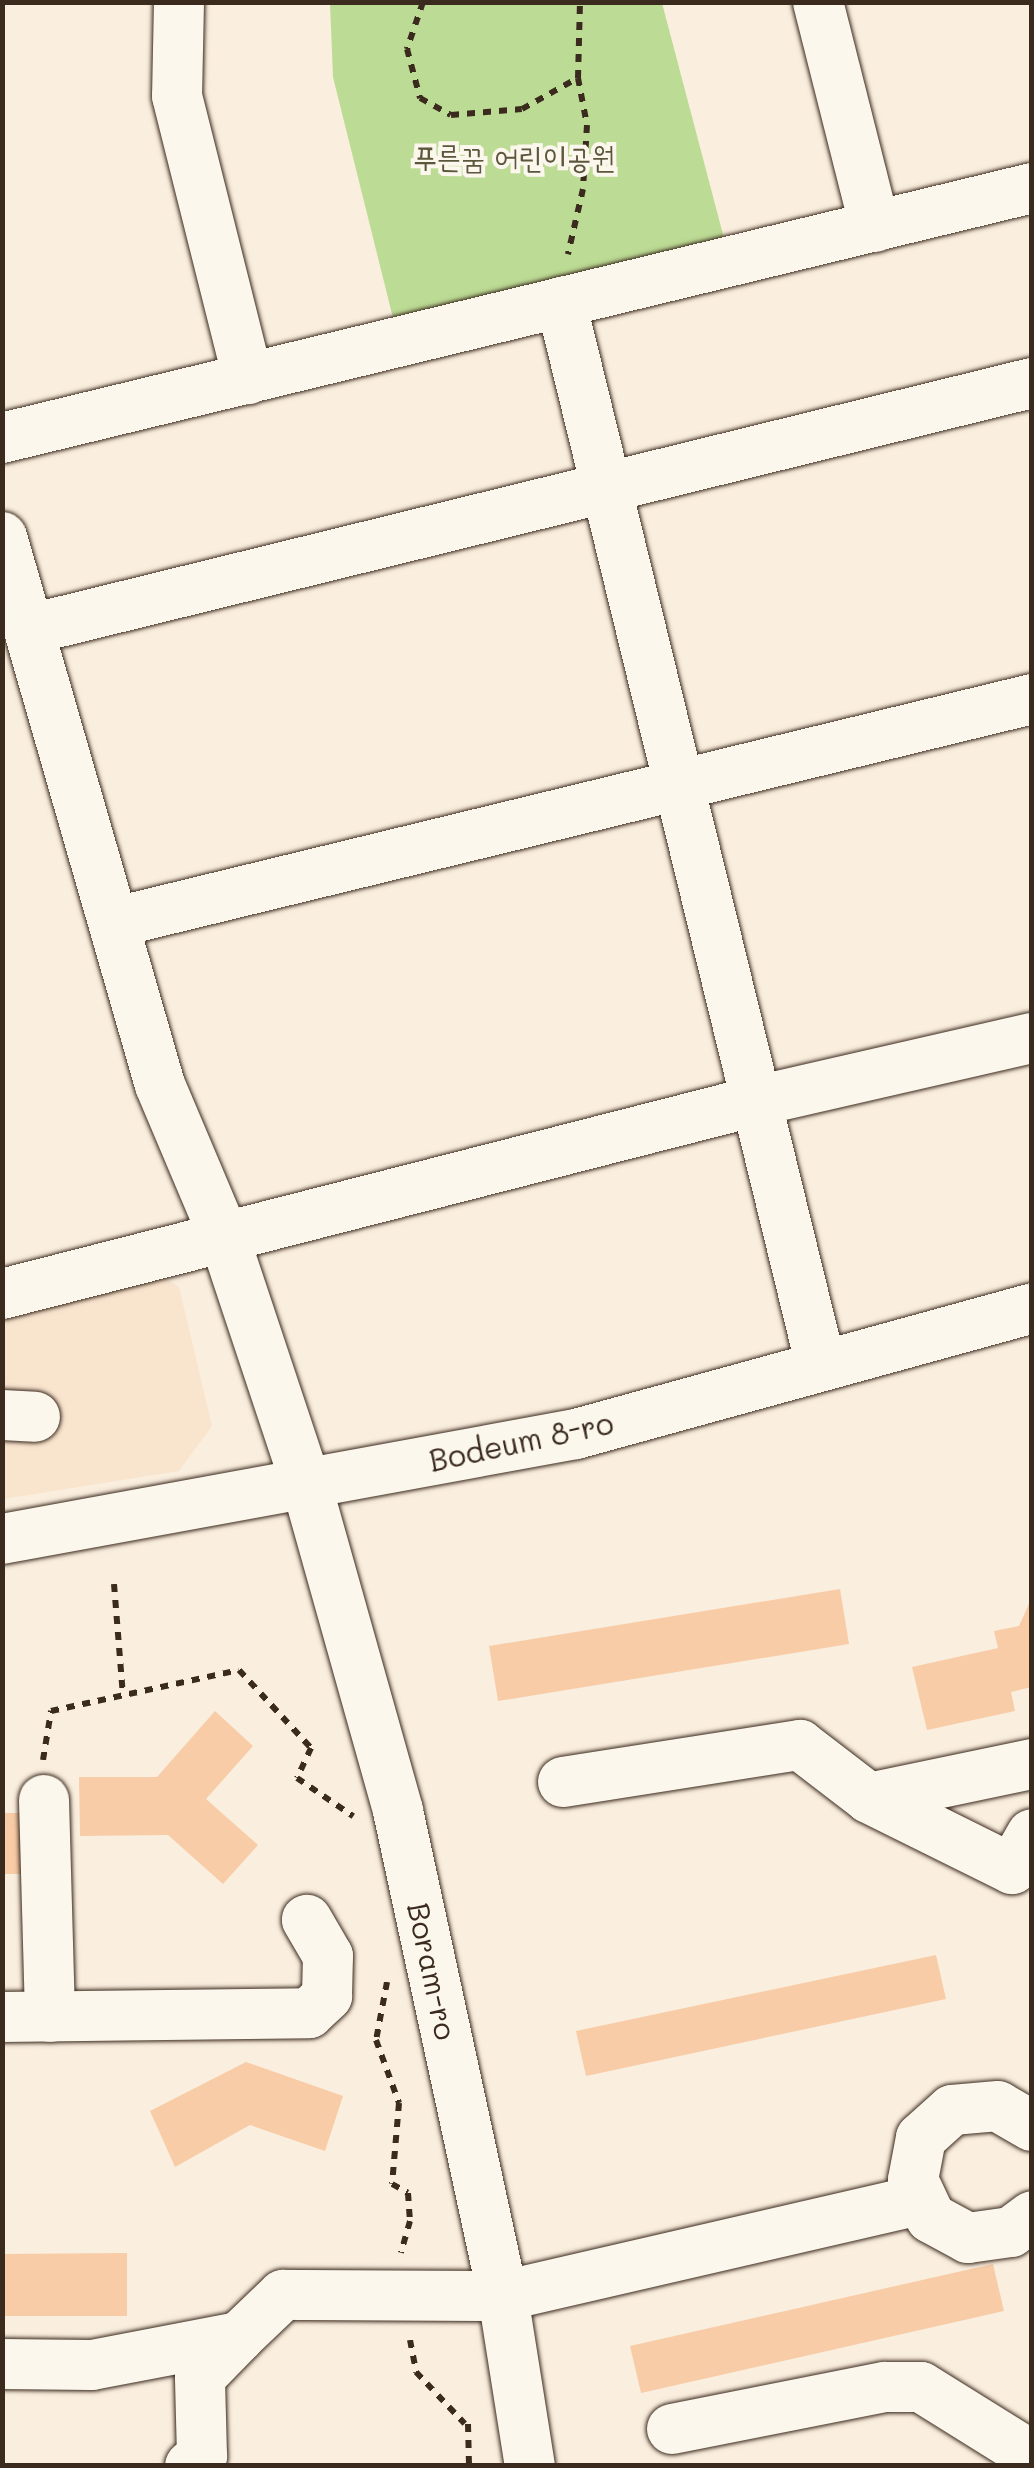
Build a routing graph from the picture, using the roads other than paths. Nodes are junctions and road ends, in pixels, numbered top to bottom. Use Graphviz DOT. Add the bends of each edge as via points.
graph roads {
  1 [pos="179,2"];
  2 [pos="818,2"];
  3 [pos="1032,188"];
  4 [pos="874,227"];
  5 [pos="561,302"];
  6 [pos="248,379"];
  7 [pos="1032,383"];
  8 [pos="2,438"];
  9 [pos="606,488"];
  10 [pos="2,537"];
  11 [pos="31,628"];
  12 [pos="1032,699"];
  13 [pos="676,786"];
  14 [pos="116,922"];
  15 [pos="1032,1038"];
  16 [pos="752,1102"];
  17 [pos="223,1234"];
  18 [pos="2,1294"];
  19 [pos="1032,1308"];
  20 [pos="820,1362"];
  21 [pos="306,1483"];
  22 [pos="2,1539"];
  23 [pos="1032,1764"];
  24 [pos="563,1782"];
  25 [pos="869,1798"];
  26 [pos="44,1800"];
  27 [pos="1032,1834"];
  28 [pos="24,1907"];
  29 [pos="307,1920"];
  30 [pos="26,2017"];
  31 [pos="1032,2126"];
  32 [pos="918,2200"];
  33 [pos="1032,2216"];
  34 [pos="503,2296"];
  35 [pos="240,2337"];
  36 [pos="2,2364"];
  37 [pos="672,2429"];
  38 [pos="1032,2456"];
  39 [pos="190,2466"];
  40 [pos="530,2466"];
  1 -- 6 [label="street" via="178,96"];
  2 -- 4 [label="street"];
  3 -- 4 [label="street"];
  4 -- 5 [label="street"];
  5 -- 6 [label="street"];
  5 -- 9 [label="street"];
  6 -- 8 [label="street"];
  7 -- 9 [label="street"];
  9 -- 11 [label="street"];
  9 -- 13 [label="street"];
  10 -- 11 [label="street, Boram-ro"];
  11 -- 14 [label="street, Boram-ro"];
  12 -- 13 [label="street"];
  13 -- 14 [label="street"];
  13 -- 16 [label="street"];
  14 -- 17 [label="street, Boram-ro" via="160,1085"];
  15 -- 16 [label="street"];
  16 -- 17 [label="street"];
  16 -- 20 [label="street"];
  17 -- 18 [label="street"];
  17 -- 21 [label="street, Boram-ro"];
  19 -- 20 [label="street, Bodeum 8-ro"];
  20 -- 21 [label="street, Bodeum 8-ro" via="576,1434"];
  21 -- 22 [label="street, Bodeum 8-ro"];
  21 -- 34 [label="street, Boram-ro" via="398,1810"];
  23 -- 25 [label="street"];
  24 -- 25 [label="street" via="800,1745"];
  25 -- 27 [label="street" via="1012,1869"];
  26 -- 28 [label="street"];
  28 -- 30 [label="street"];
  29 -- 30 [label="street" via="328,1956 327,1996 309,2014"];
  31 -- 32 [label="street" via="985,2104 943,2116 920,2138 913,2158"];
  32 -- 33 [label="street" via="939,2225 968,2238 1010,2232"];
  32 -- 34 [label="street"];
  34 -- 35 [label="street" via="283,2295"];
  34 -- 40 [label="street, Boram-ro"];
  35 -- 36 [label="street" via="92,2366"];
  35 -- 39 [label="street" via="200,2377 202,2456"];
  37 -- 38 [label="street" via="885,2387 921,2387"];
}
